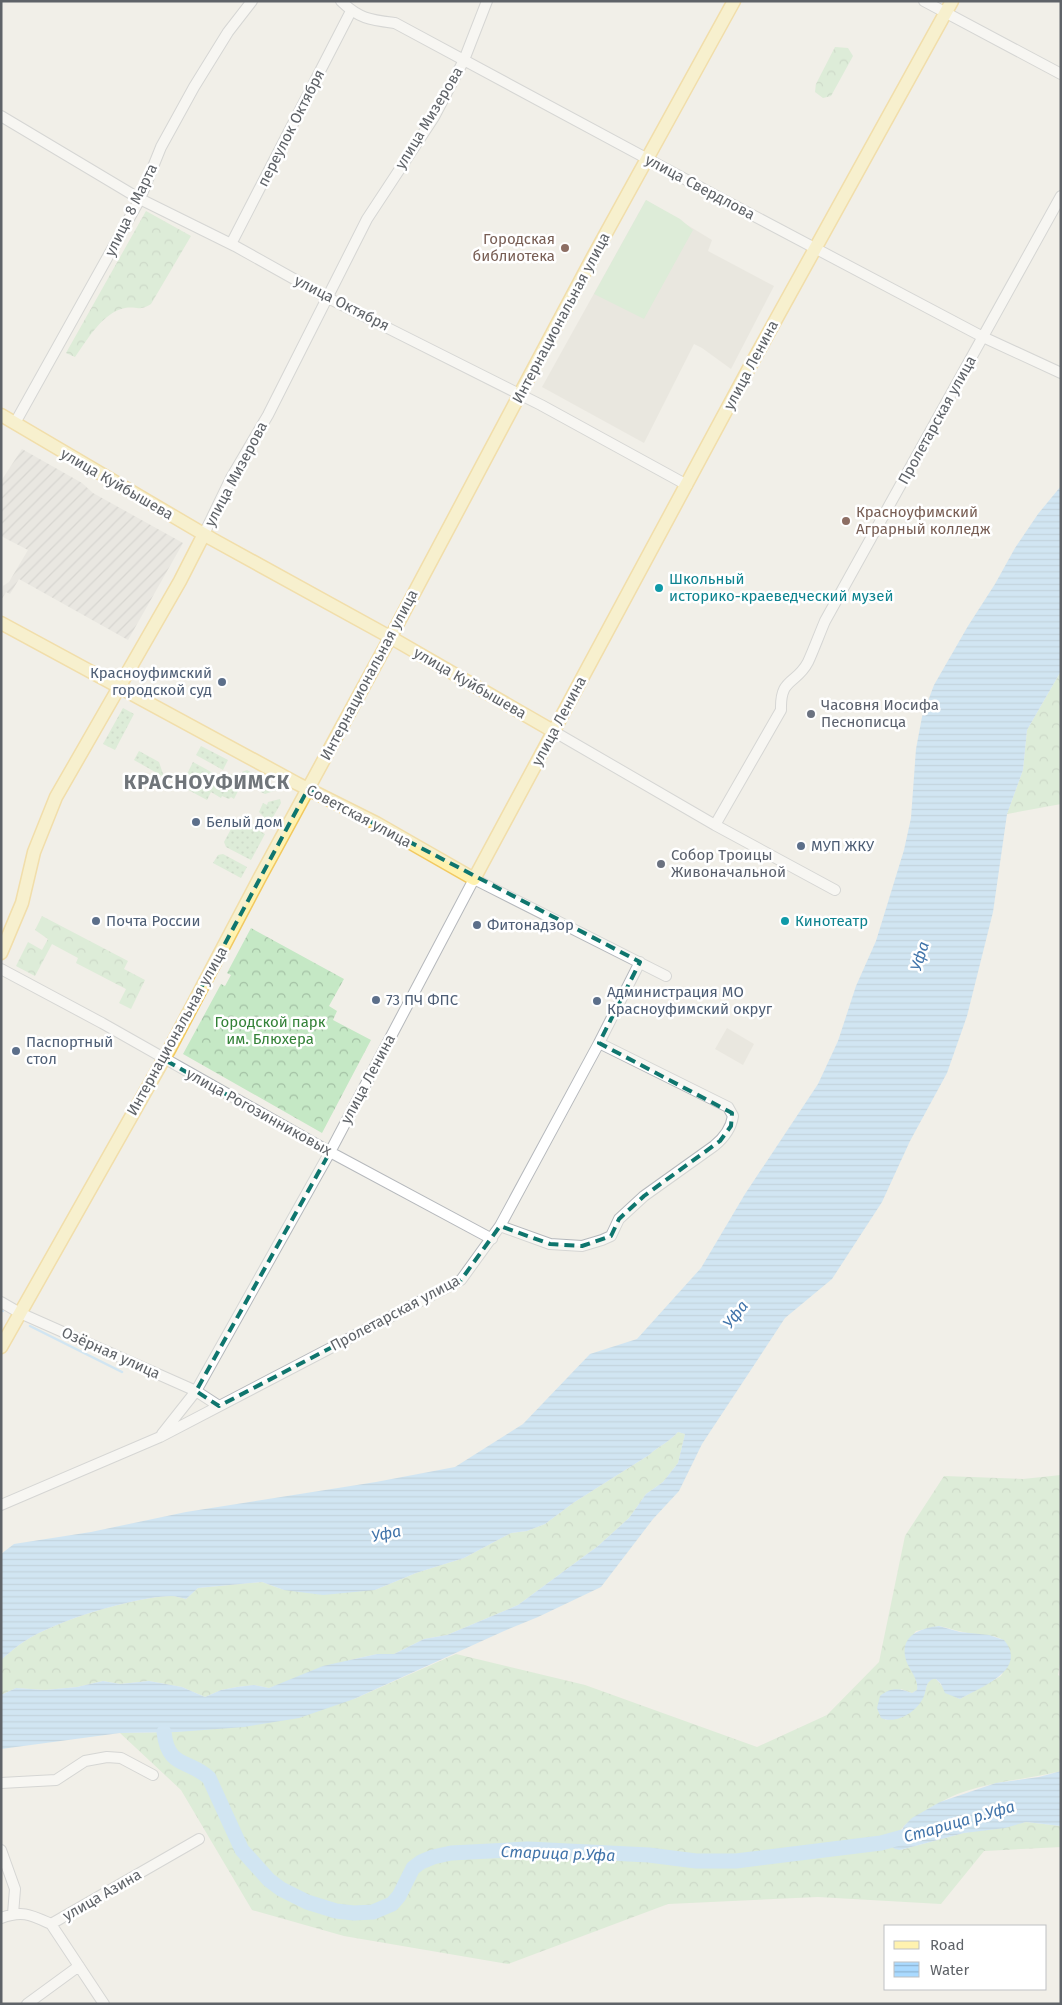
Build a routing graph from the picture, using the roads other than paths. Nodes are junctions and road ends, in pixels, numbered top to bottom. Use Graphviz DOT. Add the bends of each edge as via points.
graph roads {
  1 [pos="252,1"];
  2 [pos="341,1"];
  3 [pos="487,1"];
  4 [pos="734,1"];
  5 [pos="924,1"];
  6 [pos="948,7"];
  7 [pos="352,11"];
  8 [pos="464,60"];
  9 [pos="1061,74"];
  10 [pos="1,116"];
  11 [pos="647,159"];
  12 [pos="1061,196"];
  13 [pos="140,199"];
  14 [pos="231,244"];
  15 [pos="815,247"];
  16 [pos="328,298"];
  17 [pos="983,336"];
  18 [pos="1061,373"];
  19 [pos="520,395"];
  20 [pos="1,415"];
  21 [pos="15,423"];
  22 [pos="687,485"];
  23 [pos="204,534"];
  24 [pos="1,623"];
  25 [pos="390,636"];
  26 [pos="118,688"];
  27 [pos="553,731"];
  28 [pos="308,789"];
  29 [pos="715,825"];
  30 [pos="474,879"];
  31 [pos="835,890"];
  32 [pos="1,953"];
  33 [pos="640,962"];
  34 [pos="1,969"];
  35 [pos="666,976"];
  36 [pos="599,1042"];
  37 [pos="163,1059"];
  38 [pos="330,1152"];
  39 [pos="500,1226"];
  40 [pos="492,1239"];
  41 [pos="1,1302"];
  42 [pos="20,1313"];
  43 [pos="1,1347"];
  44 [pos="196,1391"];
  45 [pos="219,1406"];
  46 [pos="160,1437"];
  47 [pos="1,1505"];
  48 [pos="153,1776"];
  49 [pos="1,1783"];
  50 [pos="199,1839"];
  51 [pos="1,1850"];
  52 [pos="13,1914"];
  53 [pos="1,1918"];
  54 [pos="51,1924"];
  55 [pos="79,1966"];
  56 [pos="27,2004"];
  57 [pos="104,2004"];
  1 -- 13 [label="street, улица 8 Марта" via="194,86 161,147"];
  2 -- 7 [label="street, улица Свердлова"];
  3 -- 8 [label="street, улица Мизерова"];
  4 -- 11 [label="main road, Интернациональная улица"];
  5 -- 6 [label="street"];
  6 -- 9 [label="street"];
  6 -- 15 [label="main road, улица Ленина"];
  7 -- 8 [label="street, улица Свердлова" via="369,20 395,23"];
  7 -- 14 [label="street, переулок Октября"];
  8 -- 11 [label="street, улица Свердлова"];
  8 -- 16 [label="street, улица Мизерова" via="434,117 367,219"];
  10 -- 13 [label="street, улица Октября"];
  11 -- 15 [label="street, улица Свердлова"];
  11 -- 19 [label="main road, Интернациональная улица"];
  12 -- 17 [label="street, Пролетарская улица"];
  13 -- 14 [label="street, улица Октября"];
  13 -- 21 [label="street, улица 8 Марта"];
  14 -- 16 [label="street, улица Октября"];
  15 -- 17 [label="street, улица Свердлова"];
  15 -- 22 [label="main road, улица Ленина"];
  16 -- 19 [label="street, улица Октября"];
  16 -- 23 [label="street, улица Мизерова"];
  17 -- 18 [label="street, улица Свердлова"];
  17 -- 29 [label="street, Пролетарская улица" via="825,621 807,663 783,688 781,710"];
  19 -- 22 [label="street, улица Октября"];
  19 -- 25 [label="main road, Интернациональная улица"];
  20 -- 21 [label="main road, улица Куйбышева"];
  21 -- 23 [label="main road, улица Куйбышева"];
  22 -- 27 [label="main road, улица Ленина"];
  23 -- 25 [label="main road, улица Куйбышева"];
  23 -- 26 [label="main road, улица Мизерова"];
  24 -- 26 [label="main road, Советская улица"];
  25 -- 27 [label="main road, улица Куйбышева"];
  25 -- 28 [label="main road, Интернациональная улица"];
  26 -- 28 [label="main road, Советская улица"];
  26 -- 32 [label="main road, улица Мизерова" via="56,797 34,852 22,902"];
  27 -- 29 [label="street, улица Куйбышева"];
  27 -- 30 [label="main road, улица Ленина"];
  28 -- 30 [label="main road, Советская улица" via="376,823"];
  28 -- 37 [label="main road, Интернациональная улица"];
  29 -- 31 [label="street, улица Куйбышева"];
  30 -- 33 [label="street, Советская улица"];
  30 -- 38 [label="street, улица Ленина"];
  33 -- 35 [label="street, Советская улица"];
  33 -- 36 [label="street, Пролетарская улица"];
  34 -- 37 [label="street, улица Рогозинниковых"];
  36 -- 39 [label="street, Пролетарская улица"];
  36 -- 39 [label="street" via="728,1107 733,1119 731,1126 720,1141 644,1196 619,1219 611,1236 602,1240 582,1246 550,1244"];
  37 -- 38 [label="street, улица Рогозинниковых"];
  37 -- 42 [label="main road, Интернациональная улица"];
  38 -- 40 [label="street, улица Рогозинниковых"];
  38 -- 44 [label="street, улица Ленина"];
  39 -- 40 [label="street, Пролетарская улица"];
  40 -- 45 [label="street, Пролетарская улица" via="461,1280"];
  41 -- 42 [label="street, Озёрная улица"];
  42 -- 43 [label="main road, Интернациональная улица"];
  42 -- 44 [label="street, Озёрная улица"];
  44 -- 45 [label="street, Озёрная улица"];
  44 -- 46 [label="street, улица Ленина"];
  45 -- 46 [label="street, Пролетарская улица"];
  46 -- 47 [label="street, Пролетарская улица"];
  48 -- 49 [label="street" via="120,1758 107,1756 85,1761 56,1780"];
  50 -- 54 [label="street, улица Азина"];
  51 -- 52 [label="street" via="14,1889"];
  52 -- 53 [label="street, улица Азина"];
  52 -- 54 [label="street, улица Азина" via="28,1913"];
  54 -- 55 [label="street"];
  55 -- 56 [label="street"];
  55 -- 57 [label="street"];
}
